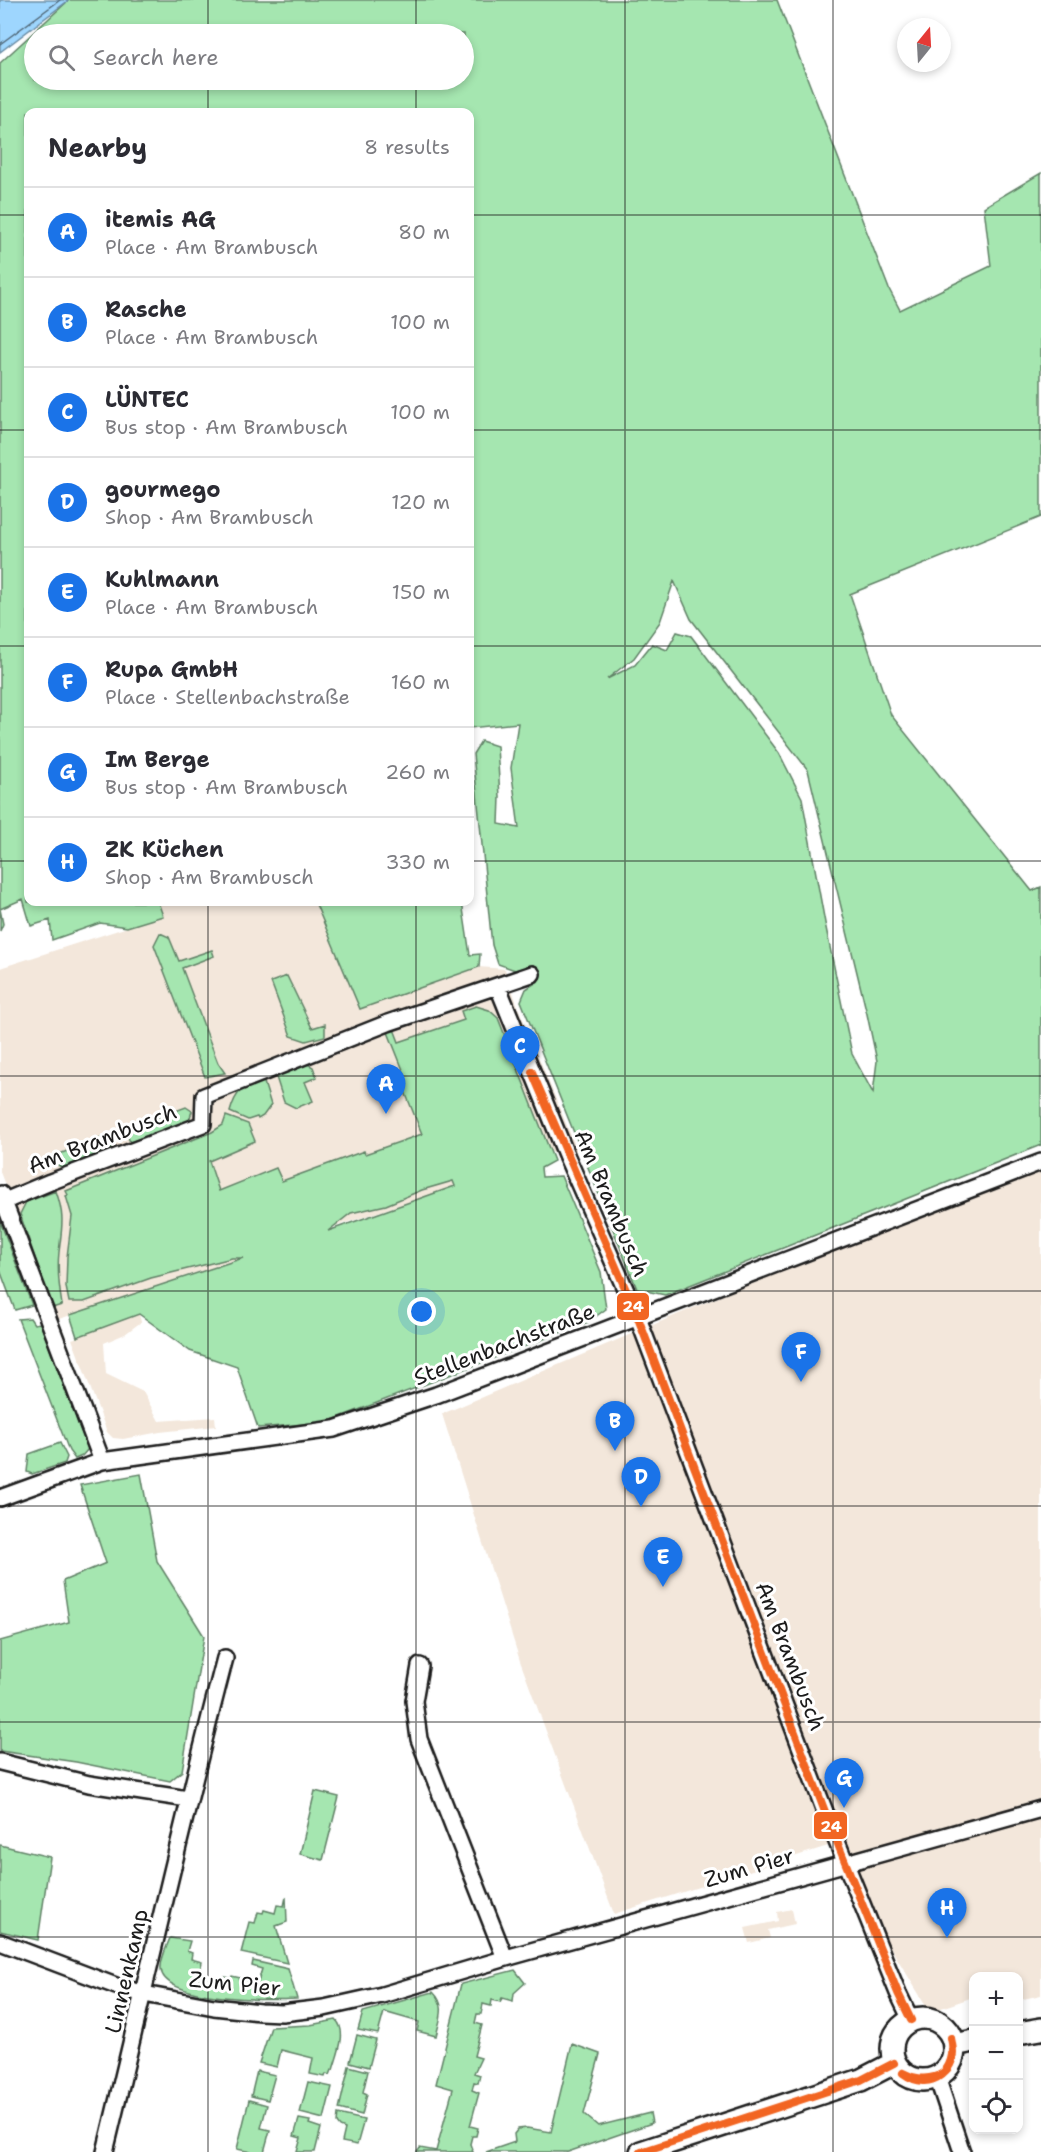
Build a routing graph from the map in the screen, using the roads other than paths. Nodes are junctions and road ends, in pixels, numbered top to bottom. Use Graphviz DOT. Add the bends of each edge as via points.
graph roads {
  1 [pos="532,974"];
  2 [pos="498,987"];
  3 [pos="1041,1162"];
  4 [pos="2,1196"];
  5 [pos="638,1318"];
  6 [pos="102,1461"];
  7 [pos="0,1498"];
  8 [pos="225,1658"];
  9 [pos="420,1666"];
  10 [pos="0,1762"];
  11 [pos="188,1799"];
  12 [pos="1041,1809"];
  13 [pos="846,1863"];
  14 [pos="0,1942"];
  15 [pos="505,1958"];
  16 [pos="144,1994"];
  17 [pos="911,2020"];
  18 [pos="1041,2029"];
  19 [pos="1023,2032"];
  20 [pos="964,2043"];
  21 [pos="894,2063"];
  22 [pos="937,2077"];
  23 [pos="105,2152"];
  24 [pos="641,2152"];
  25 [pos="962,2152"];
  1 -- 2 [label="street"];
  2 -- 4 [label="street, Am Brambusch" via="388,1023 204,1096 203,1124 50,1182"];
  2 -- 5 [label="street, Am Brambusch"];
  3 -- 5 [label="street, Stellenbachstraße"];
  4 -- 6 [label="street"];
  5 -- 6 [label="street, Stellenbachstraße" via="436,1395 334,1429"];
  5 -- 13 [label="street, Am Brambusch"];
  6 -- 7 [label="street, Stellenbachstraße"];
  8 -- 11 [label="street, Linnenkamp"];
  9 -- 15 [label="street" via="414,1701 419,1739"];
  10 -- 11 [label="street" via="89,1784"];
  11 -- 16 [label="street, Linnenkamp"];
  12 -- 13 [label="street, Zum Pier"];
  13 -- 15 [label="street, Zum Pier"];
  13 -- 17 [label="street, Am Brambusch"];
  14 -- 16 [label="street, Zum Pier"];
  15 -- 16 [label="street, Zum Pier" via="382,1995 282,2013 214,2007"];
  16 -- 23 [label="street, Linnenkamp"];
  17 -- 20 [label="main road" via="938,2022"];
  17 -- 21 [label="main road" via="893,2038"];
  18 -- 19 [label="main road"];
  20 -- 22 [label="main road"];
  21 -- 22 [label="main road" via="900,2071 918,2080"];
  21 -- 24 [label="main road" via="861,2080"];
  22 -- 25 [label="street"];
}
